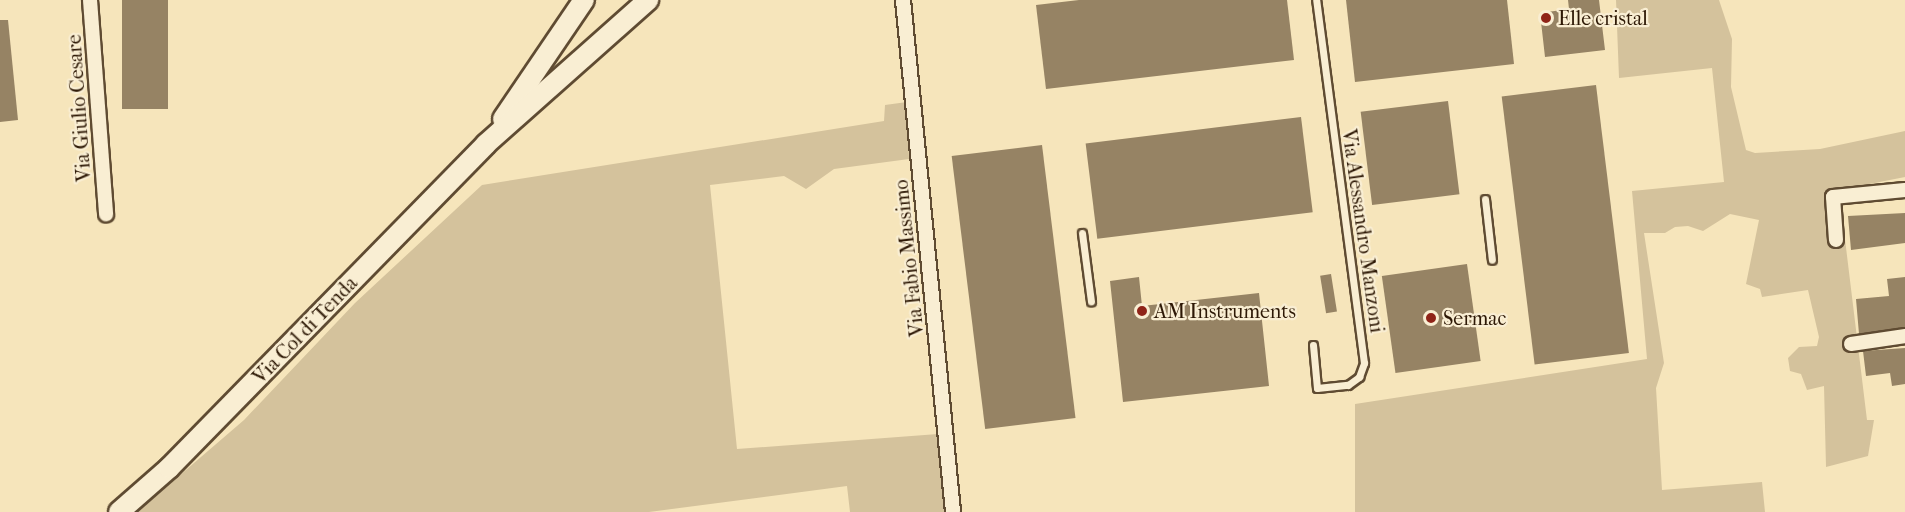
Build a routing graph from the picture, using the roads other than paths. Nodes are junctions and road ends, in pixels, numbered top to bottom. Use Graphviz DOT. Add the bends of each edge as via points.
graph roads {
  1 [pos="90,0"];
  2 [pos="584,0"];
  3 [pos="648,0"];
  4 [pos="903,0"];
  5 [pos="1316,0"];
  6 [pos="486,144"];
  7 [pos="1905,190"];
  8 [pos="1485,199"];
  9 [pos="106,214"];
  10 [pos="1082,233"];
  11 [pos="1836,240"];
  12 [pos="1492,260"];
  13 [pos="1091,301"];
  14 [pos="1905,336"];
  15 [pos="1851,344"];
  16 [pos="1312,345"];
  17 [pos="119,512"];
  18 [pos="953,512"];
  1 -- 9 [label="street, Via Giulio Cesare"];
  2 -- 6 [label="main road, Via Col di Tenda"];
  3 -- 6 [label="main road, Via Col di Tenda"];
  4 -- 18 [label="street, Via Fabio Massimo"];
  5 -- 16 [label="lane, Via Alessandro Manzoni" via="1364,363 1359,377 1348,385 1317,388"];
  6 -- 17 [label="main road, Via Col di Tenda" via="170,468"];
  7 -- 11 [label="street" via="1833,196"];
  8 -- 12 [label="lane"];
  10 -- 13 [label="lane"];
  14 -- 15 [label="street"];
}
